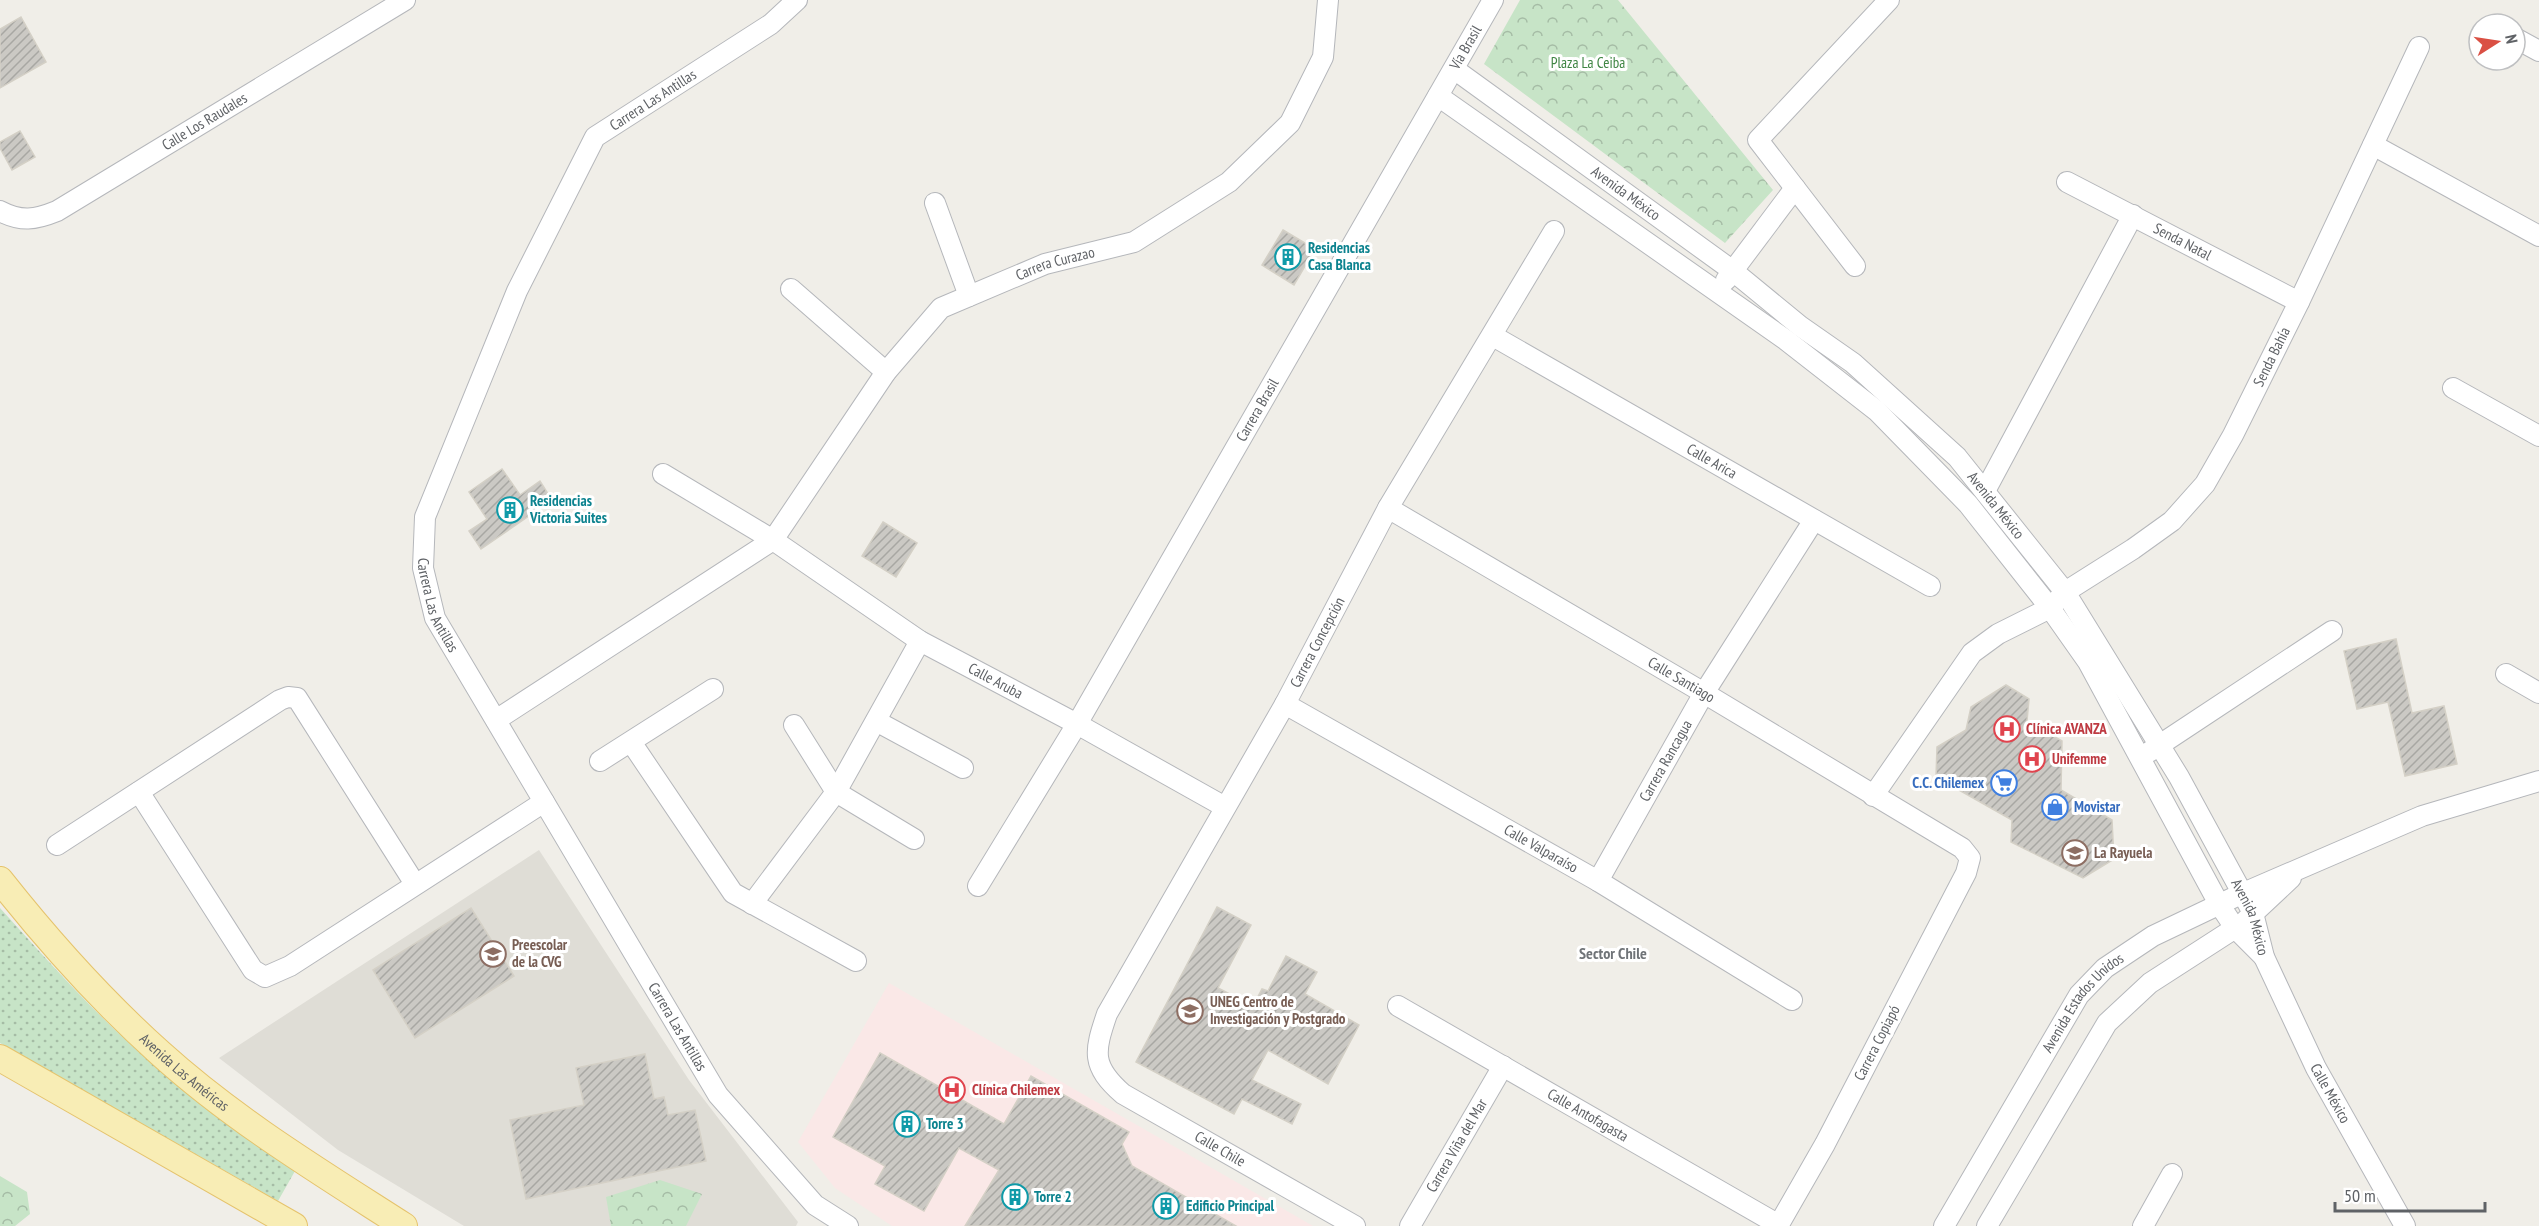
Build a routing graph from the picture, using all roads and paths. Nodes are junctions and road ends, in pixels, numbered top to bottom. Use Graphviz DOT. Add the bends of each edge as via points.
graph roads {
  1 [pos="405,0"];
  2 [pos="797,0"];
  3 [pos="1328,0"];
  4 [pos="1493,0"];
  5 [pos="1889,0"];
  6 [pos="2419,47"];
  7 [pos="1454,69"];
  8 [pos="1438,96"];
  9 [pos="2373,145"];
  10 [pos="2067,182"];
  11 [pos="1795,188"];
  12 [pos="936,203"];
  13 [pos="0,212"];
  14 [pos="2133,215"];
  15 [pos="1554,231"];
  16 [pos="2539,236"];
  17 [pos="1855,266"];
  18 [pos="1733,271"];
  19 [pos="791,289"];
  20 [pos="1719,292"];
  21 [pos="969,296"];
  22 [pos="2299,302"];
  23 [pos="1492,336"];
  24 [pos="886,372"];
  25 [pos="2453,388"];
  26 [pos="2539,436"];
  27 [pos="663,474"];
  28 [pos="1985,491"];
  29 [pos="1388,508"];
  30 [pos="1814,520"];
  31 [pos="773,540"];
  32 [pos="1930,586"];
  33 [pos="2065,592"];
  34 [pos="2050,608"];
  35 [pos="2332,631"];
  36 [pos="920,641"];
  37 [pos="2506,674"];
  38 [pos="713,689"];
  39 [pos="1704,693"];
  40 [pos="2539,693"];
  41 [pos="1285,704"];
  42 [pos="496,720"];
  43 [pos="876,721"];
  44 [pos="1077,724"];
  45 [pos="794,725"];
  46 [pos="631,742"];
  47 [pos="2160,745"];
  48 [pos="2141,758"];
  49 [pos="600,761"];
  50 [pos="963,768"];
  51 [pos="2538,784"];
  52 [pos="139,792"];
  53 [pos="836,792"];
  54 [pos="1873,796"];
  55 [pos="544,802"];
  56 [pos="1225,807"];
  57 [pos="914,839"];
  58 [pos="57,845"];
  59 [pos="1970,858"];
  60 [pos="2304,866"];
  61 [pos="0,880"];
  62 [pos="1598,881"];
  63 [pos="415,884"];
  64 [pos="978,886"];
  65 [pos="2241,894"];
  66 [pos="752,904"];
  67 [pos="2219,904"];
  68 [pos="2253,913"];
  69 [pos="2235,928"];
  70 [pos="2264,957"];
  71 [pos="856,961"];
  72 [pos="1792,1000"];
  73 [pos="1398,1006"];
  74 [pos="0,1058"];
  75 [pos="1098,1058"];
  76 [pos="1503,1066"];
  77 [pos="2172,1174"];
  78 [pos="294,1226"];
  79 [pos="404,1226"];
  80 [pos="849,1226"];
  81 [pos="1355,1226"];
  82 [pos="1410,1226"];
  83 [pos="1779,1226"];
  84 [pos="1944,1226"];
  85 [pos="1987,1226"];
  86 [pos="2143,1226"];
  87 [pos="2405,1226"];
  1 -- 13 [label="street, Calle Los Raudales" via="57,211 24,220"];
  2 -- 42 [label="street, Carrera Las Antillas" via="771,24 596,137 508,313 425,517 423,568 435,618"];
  3 -- 21 [label="street, Carrera Curazao" via="1323,57 1290,123 1228,182 1134,242 1045,264"];
  4 -- 7 [label="street, Vía Brasil"];
  5 -- 11 [label="street" via="1758,140"];
  6 -- 9 [label="street, Senda Bahía"];
  7 -- 8 [label="street, Vía Brasil"];
  7 -- 18 [label="street, Avenida México"];
  8 -- 20 [label="street, Avenida México"];
  8 -- 44 [label="street, Carrera Brasil"];
  9 -- 16 [label="street"];
  9 -- 22 [label="street, Senda Bahía"];
  10 -- 14 [label="street, Senda Natal"];
  11 -- 17 [label="street"];
  11 -- 18 [label="street"];
  12 -- 21 [label="street"];
  14 -- 22 [label="street, Senda Natal"];
  14 -- 28 [label="street"];
  15 -- 23 [label="street, Carrera Concepción"];
  18 -- 20 [label="street"];
  18 -- 28 [label="street, Avenida México" via="1853,363 1958,457"];
  19 -- 24 [label="street"];
  20 -- 34 [label="street, Avenida México" via="1876,411 1968,504"];
  21 -- 24 [label="street, Carrera Curazao" via="941,308"];
  22 -- 33 [label="street, Senda Bahía" via="2205,484 2172,520"];
  23 -- 29 [label="street, Carrera Concepción"];
  23 -- 30 [label="street, Calle Arica"];
  24 -- 31 [label="street, Carrera Curazao"];
  25 -- 26 [label="street"];
  27 -- 31 [label="street, Calle Aruba"];
  28 -- 33 [label="street, Avenida México"];
  29 -- 39 [label="street, Calle Santiago"];
  29 -- 41 [label="street, Carrera Concepción"];
  30 -- 32 [label="street, Calle Arica"];
  30 -- 39 [label="street, Carrera Rancagua"];
  31 -- 36 [label="street, Calle Aruba"];
  31 -- 42 [label="street"];
  33 -- 34 [label="street, Senda Bahía"];
  33 -- 47 [label="street, Avenida México"];
  34 -- 48 [label="street, Avenida México" via="2088,662"];
  34 -- 54 [label="street" via="1998,634 1972,653"];
  35 -- 47 [label="street"];
  36 -- 43 [label="street"];
  36 -- 44 [label="street, Calle Aruba"];
  37 -- 40 [label="street"];
  38 -- 46 [label="street"];
  39 -- 54 [label="street, Calle Santiago"];
  39 -- 62 [label="street, Carrera Rancagua"];
  41 -- 56 [label="street, Carrera Concepción"];
  41 -- 62 [label="street, Calle Valparaíso"];
  42 -- 55 [label="street, Carrera Las Antillas"];
  43 -- 50 [label="street"];
  43 -- 53 [label="street"];
  44 -- 56 [label="street, Calle Aruba"];
  44 -- 64 [label="street, Carrera Brasil"];
  45 -- 53 [label="street"];
  46 -- 49 [label="street"];
  46 -- 66 [label="street" via="733,893"];
  47 -- 48 [label="street"];
  47 -- 65 [label="street, Avenida México"];
  48 -- 67 [label="street, Avenida México"];
  51 -- 60 [label="street, Avenida Estados Unidos" via="2422,816"];
  52 -- 58 [label="street"];
  52 -- 63 [label="street" via="259,975 273,975 290,966"];
  52 -- 63 [label="street" via="280,700 297,698"];
  53 -- 57 [label="street"];
  53 -- 66 [label="street"];
  54 -- 59 [label="street, Calle Santiago" via="1962,848"];
  55 -- 63 [label="street"];
  55 -- 80 [label="street, Carrera Las Antillas" via="718,1095 815,1204"];
  56 -- 75 [label="street, Carrera Concepción" via="1107,1014 1098,1042"];
  59 -- 83 [label="street, Carrera Copiapó" via="1966,873"];
  60 -- 65 [label="street, Avenida Estados Unidos"];
  60 -- 68 [label="street, Avenida Estados Unidos"];
  61 -- 79 [label="main road, Avenida Las Américas" via="90,987 161,1054 244,1120"];
  62 -- 72 [label="street, Calle Valparaíso"];
  65 -- 67 [label="street, Avenida Estados Unidos"];
  65 -- 68 [label="street, Avenida México"];
  66 -- 71 [label="street"];
  67 -- 69 [label="street, Avenida México"];
  67 -- 84 [label="street, Avenida Estados Unidos" via="2153,936 2105,968 2079,995"];
  68 -- 69 [label="street, Avenida Estados Unidos"];
  68 -- 70 [label="street, Avenida México"];
  69 -- 70 [label="street, Avenida México"];
  69 -- 85 [label="street, Avenida Estados Unidos" via="2150,983 2107,1023"];
  70 -- 87 [label="street, Calle México" via="2316,1068"];
  73 -- 76 [label="street, Calle Antofagasta"];
  74 -- 78 [label="main road"];
  75 -- 81 [label="street, Calle Chile" via="1106,1078 1123,1094"];
  76 -- 82 [label="street, Carrera Viña del Mar"];
  76 -- 83 [label="street, Calle Antofagasta"];
  77 -- 86 [label="street"];
}
